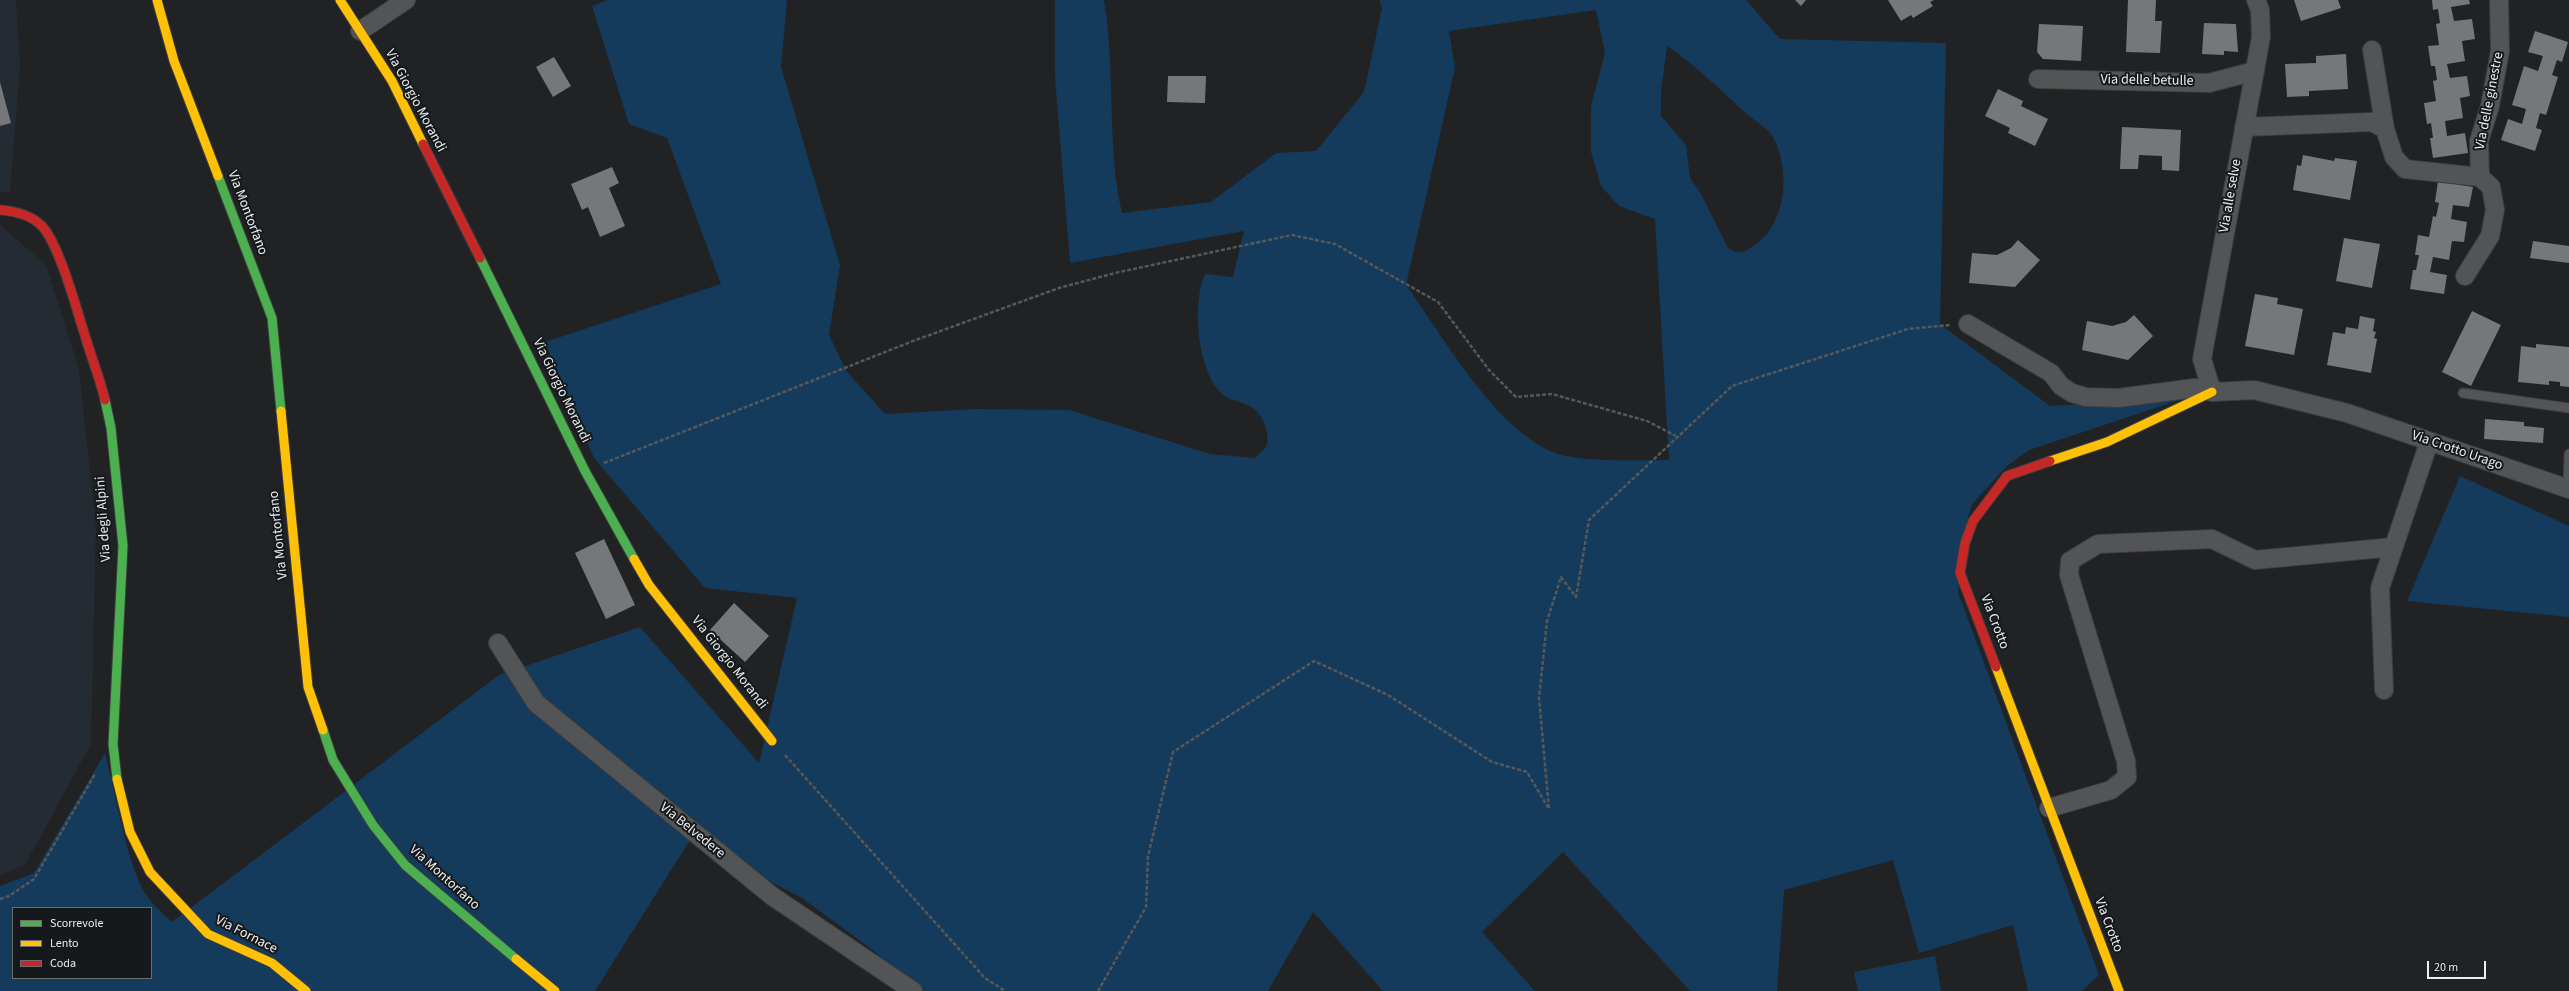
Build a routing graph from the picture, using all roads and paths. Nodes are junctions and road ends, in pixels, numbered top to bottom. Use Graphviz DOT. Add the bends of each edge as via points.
graph roads {
  1 [pos="157,0"];
  2 [pos="340,0"];
  3 [pos="406,0"];
  4 [pos="2256,0"];
  5 [pos="2499,0"];
  6 [pos="383,8"];
  7 [pos="360,31"];
  8 [pos="2372,50"];
  9 [pos="2255,71"];
  10 [pos="2038,78"];
  11 [pos="2244,127"];
  12 [pos="2385,129"];
  13 [pos="2480,177"];
  14 [pos="0,210"];
  15 [pos="2465,276"];
  16 [pos="1968,324"];
  17 [pos="2212,392"];
  18 [pos="2463,393"];
  19 [pos="2569,408"];
  20 [pos="1676,436"];
  21 [pos="2429,442"];
  22 [pos="2569,454"];
  23 [pos="585,471"];
  24 [pos="2569,490"];
  25 [pos="2394,547"];
  26 [pos="498,643"];
  27 [pos="2384,690"];
  28 [pos="772,741"];
  29 [pos="97,771"];
  30 [pos="2049,808"];
  31 [pos="0,899"];
  32 [pos="175,900"];
  33 [pos="306,991"];
  34 [pos="555,991"];
  35 [pos="913,991"];
  36 [pos="1006,991"];
  37 [pos="1098,991"];
  38 [pos="2120,991"];
  1 -- 34 [label="street, Via Montorfano" via="174,61 272,318 308,686 333,760 373,825 405,864"];
  2 -- 7 [label="street"];
  3 -- 6 [label="street"];
  4 -- 9 [label="street, Via alle selve" via="2260,10 2261,37"];
  5 -- 13 [label="street, Via delle ginestre" via="2500,51 2490,106 2479,142"];
  6 -- 7 [label="street"];
  7 -- 23 [label="street, Via Giorgio Morandi" via="392,81"];
  8 -- 12 [label="street"];
  9 -- 10 [label="street, Via delle betulle" via="2209,83"];
  9 -- 11 [label="street, Via alle selve"];
  11 -- 12 [label="street" via="2372,122"];
  11 -- 17 [label="street, Via alle selve" via="2202,359"];
  12 -- 13 [label="street" via="2394,157 2405,169"];
  13 -- 15 [label="street" via="2491,187 2495,210 2490,236"];
  14 -- 32 [label="street, Via degli Alpini" via="13,211 29,217 49,236 67,280 104,396 111,428 123,546 113,736 118,790 130,832 150,872"];
  16 -- 17 [label="street, Via Crotto Urago" via="2051,373 2061,386 2079,395 2118,398 2195,388"];
  16 -- 20 [label="path" via="1908,329 1732,386"];
  17 -- 21 [label="street, Via Crotto Urago" via="2254,390 2347,413"];
  17 -- 30 [label="street, Via Crotto" via="2107,442 2008,476 1973,521 1965,543 1960,573"];
  18 -- 19 [label="lane"];
  20 -- 23 [label="path" via="1647,421 1552,394 1516,397 1489,370 1438,302 1335,244 1292,235 1115,273 1059,288 913,341"];
  20 -- 37 [label="path" via="1589,520 1576,597 1561,577 1547,621 1539,698 1549,809 1527,772 1492,762 1388,695 1314,661 1173,752 1148,856 1146,907"];
  21 -- 24 [label="street, Via Crotto Urago"];
  21 -- 25 [label="street"];
  22 -- 24 [label="lane, Via Crotto Urago"];
  23 -- 28 [label="street, Via Giorgio Morandi" via="649,585"];
  25 -- 27 [label="street" via="2380,588"];
  25 -- 30 [label="street" via="2255,560 2212,539 2098,544 2070,561 2069,576 2126,761 2127,777 2110,790"];
  26 -- 35 [label="street, Via Belvedere" via="536,703 772,896"];
  28 -- 36 [label="path" via="986,978"];
  29 -- 31 [label="path" via="34,879"];
  30 -- 38 [label="street, Via Crotto"];
  32 -- 33 [label="street, Via Fornace" via="208,934 272,963"];
}
